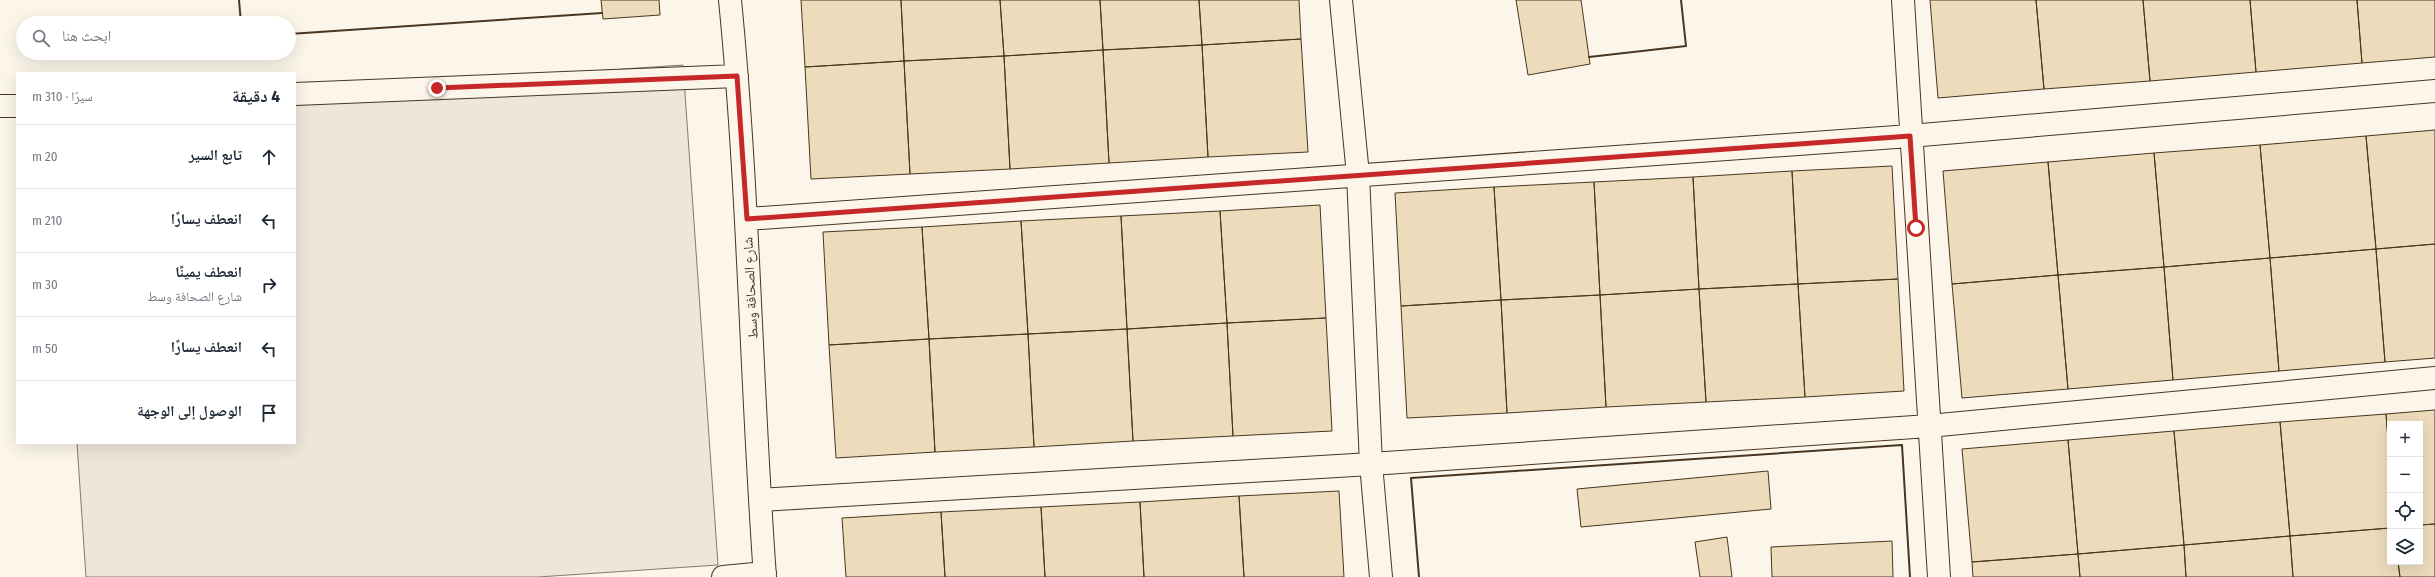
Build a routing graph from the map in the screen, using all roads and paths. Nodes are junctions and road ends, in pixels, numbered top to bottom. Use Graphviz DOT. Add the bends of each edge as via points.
graph roads {
  1 [pos="730,0"];
  2 [pos="1341,0"];
  3 [pos="1903,0"];
  4 [pos="737,76"];
  5 [pos="2435,91"];
  6 [pos="296,94"];
  7 [pos="0,106"];
  8 [pos="16,106"];
  9 [pos="1910,136"];
  10 [pos="1358,175"];
  11 [pos="747,219"];
  12 [pos="2435,378"];
  13 [pos="1929,426"];
  14 [pos="1371,464"];
  15 [pos="760,500"];
  16 [pos="765,575"];
  17 [pos="723,577"];
  18 [pos="1381,577"];
  19 [pos="1939,577"];
  1 -- 4 [label="street, شارع الصحافة وسط"];
  2 -- 10 [label="street"];
  3 -- 9 [label="street"];
  4 -- 6 [label="street"];
  4 -- 11 [label="street, شارع الصحافة وسط"];
  5 -- 9 [label="street"];
  7 -- 8 [label="street"];
  9 -- 10 [label="street"];
  9 -- 13 [label="street"];
  10 -- 11 [label="street"];
  10 -- 14 [label="street"];
  11 -- 15 [label="street, شارع الصحافة وسط"];
  12 -- 13 [label="street"];
  13 -- 14 [label="street"];
  13 -- 19 [label="street"];
  14 -- 15 [label="street"];
  14 -- 18 [label="street"];
  15 -- 16 [label="street, شارع الصحافة وسط"];
  16 -- 17 [label="street"];
}
